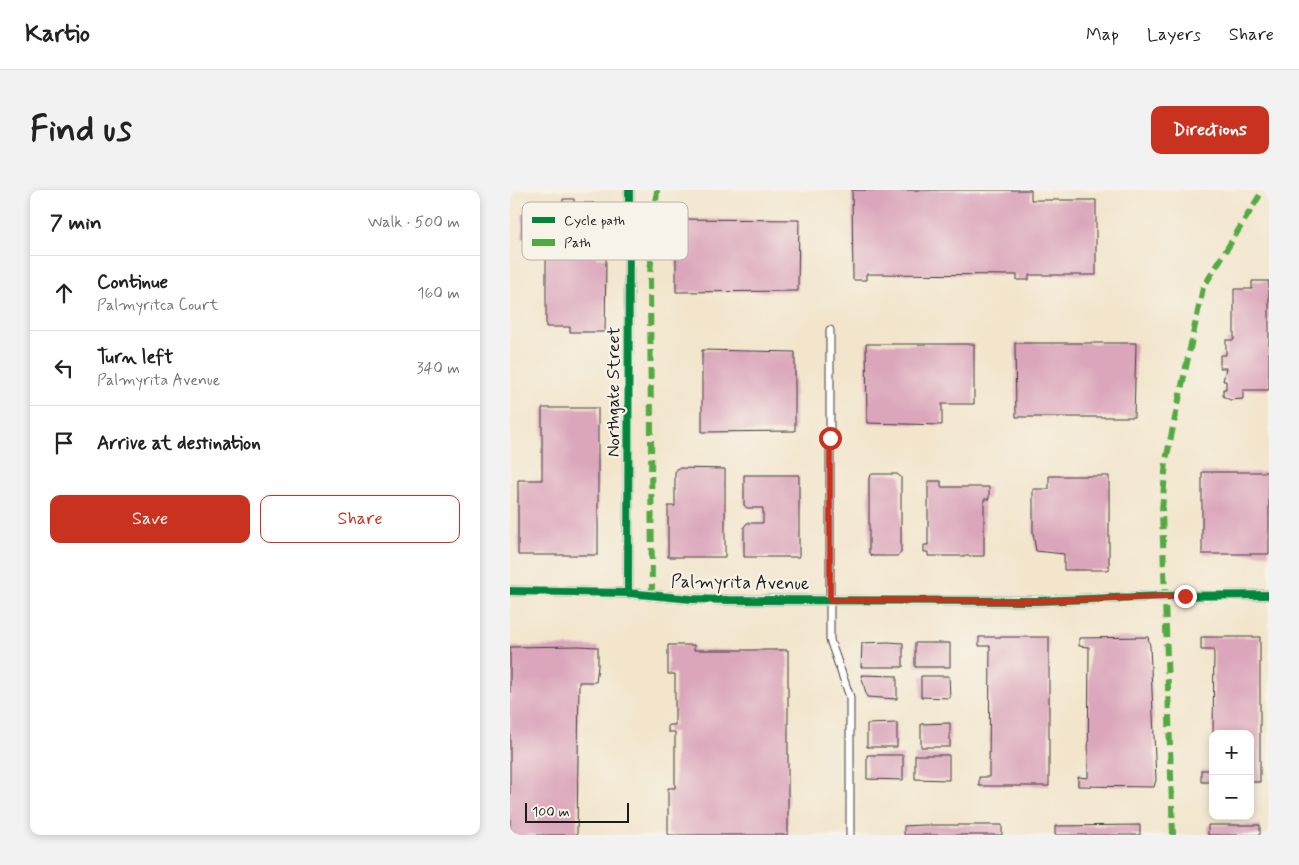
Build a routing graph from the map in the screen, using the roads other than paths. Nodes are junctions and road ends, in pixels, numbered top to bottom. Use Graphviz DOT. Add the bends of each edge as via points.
graph roads {
  1 [pos="628,260"];
  2 [pos="830,330"];
  3 [pos="510,591"];
  4 [pos="628,593"];
  5 [pos="1269,596"];
  6 [pos="830,600"];
  7 [pos="850,835"];
  1 -- 4 [label="street, Northgate Street"];
  2 -- 6 [label="street"];
  3 -- 4 [label="street, Palmyrita Avenue"];
  4 -- 6 [label="street, Palmyrita Avenue" via="690,600"];
  5 -- 6 [label="street, Palmyrita Avenue" via="1038,601"];
  6 -- 7 [label="street" via="830,640 850,697"];
}
